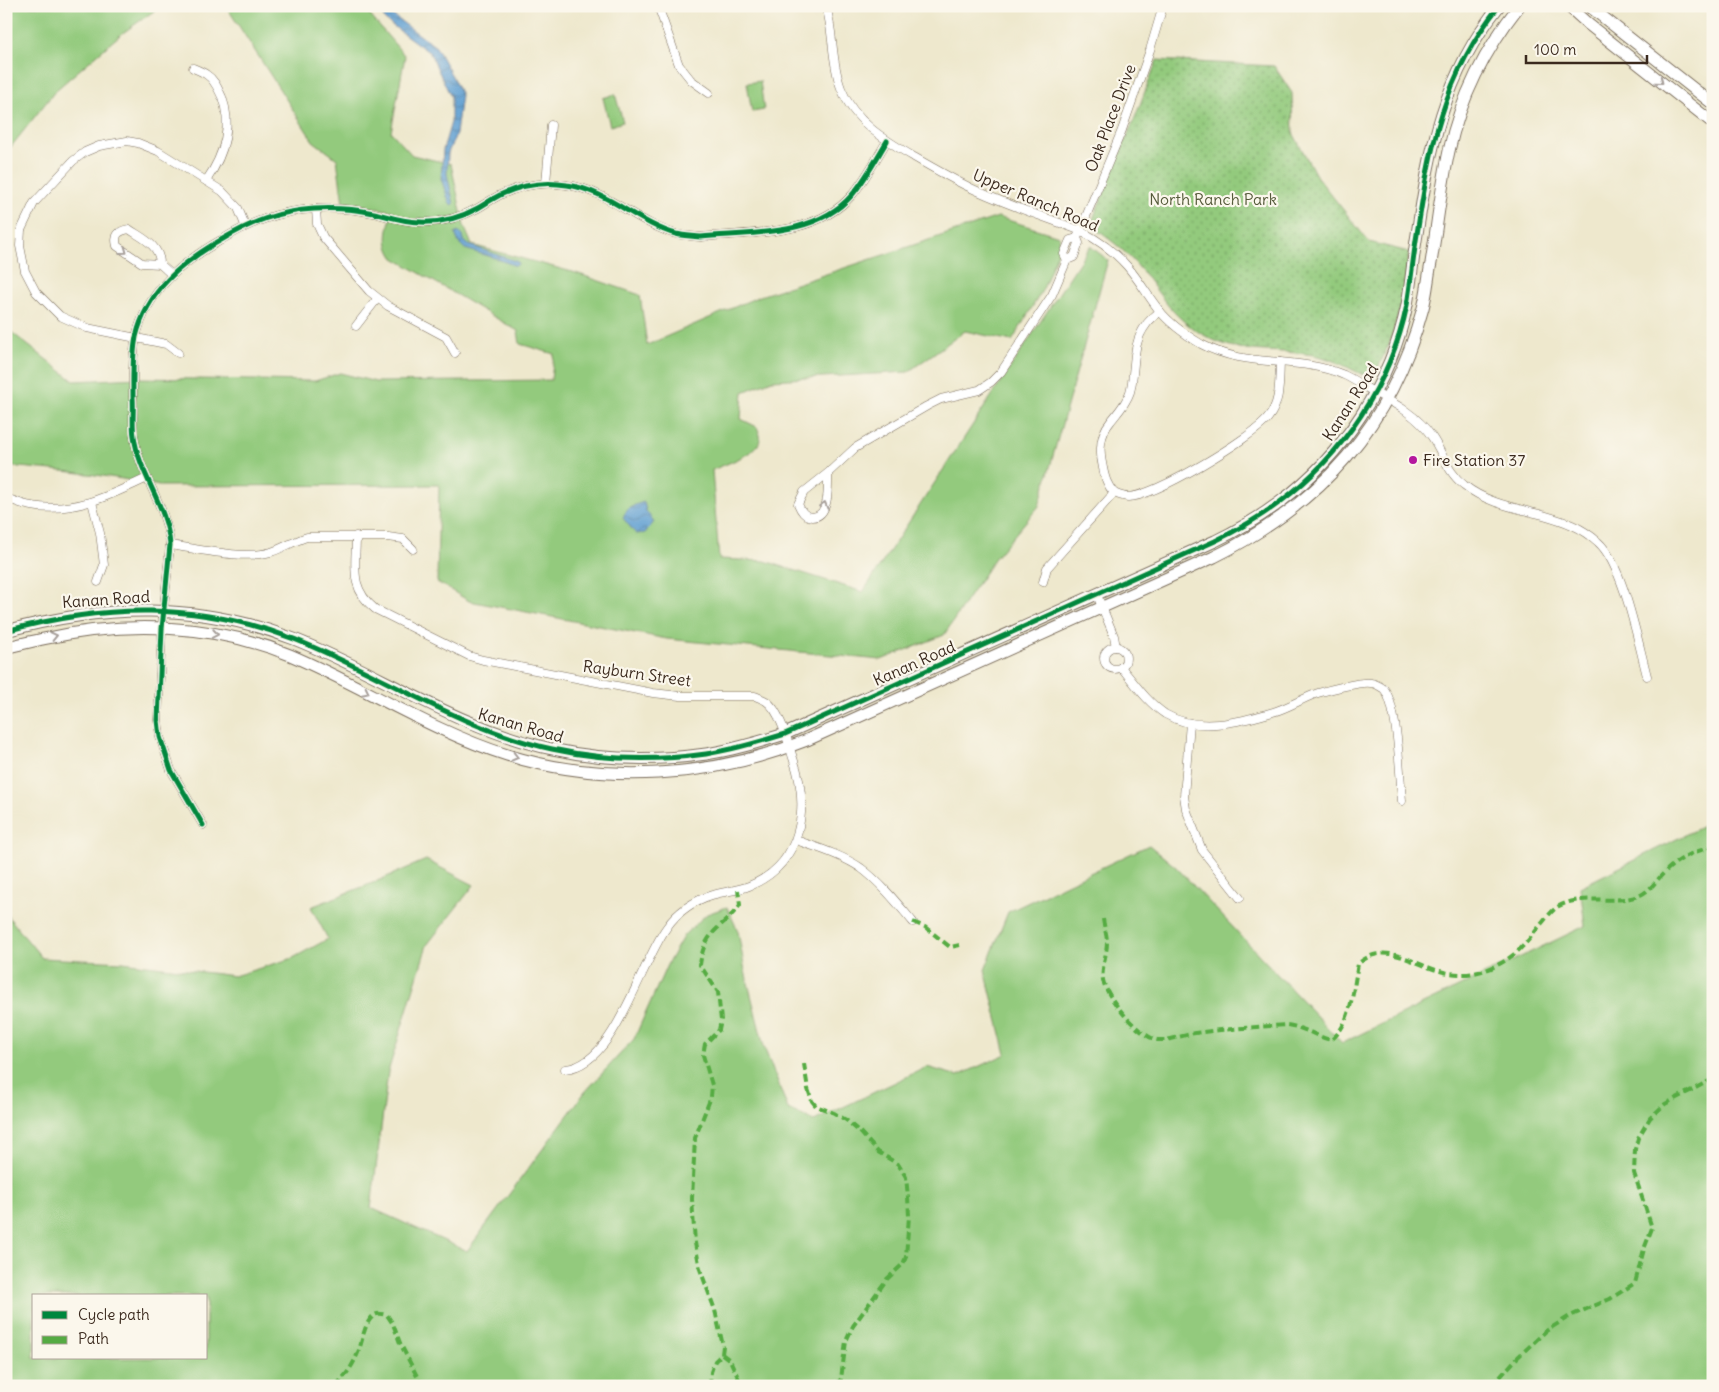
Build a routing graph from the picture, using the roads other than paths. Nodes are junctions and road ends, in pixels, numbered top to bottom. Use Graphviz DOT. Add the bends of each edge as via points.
graph roads {
  1 [pos="658,6"];
  2 [pos="826,6"];
  3 [pos="1163,6"];
  4 [pos="1500,6"];
  5 [pos="1519,6"];
  6 [pos="1568,6"];
  7 [pos="1589,6"];
  8 [pos="193,68"];
  9 [pos="709,93"];
  10 [pos="1713,104"];
  11 [pos="1713,123"];
  12 [pos="551,125"];
  13 [pos="887,141"];
  14 [pos="206,181"];
  15 [pos="546,183"];
  16 [pos="316,209"];
  17 [pos="246,225"];
  18 [pos="1079,235"];
  19 [pos="160,264"];
  20 [pos="172,274"];
  21 [pos="377,299"];
  22 [pos="1160,312"];
  23 [pos="356,326"];
  24 [pos="136,338"];
  25 [pos="178,353"];
  26 [pos="455,353"];
  27 [pos="1280,362"];
  28 [pos="1374,392"];
  29 [pos="1387,399"];
  30 [pos="828,473"];
  31 [pos="147,478"];
  32 [pos="1114,492"];
  33 [pos="6,498"];
  34 [pos="92,502"];
  35 [pos="356,536"];
  36 [pos="170,545"];
  37 [pos="413,549"];
  38 [pos="98,582"];
  39 [pos="1043,582"];
  40 [pos="1097,594"];
  41 [pos="1103,607"];
  42 [pos="164,611"];
  43 [pos="162,629"];
  44 [pos="6,631"];
  45 [pos="1116,647"];
  46 [pos="6,648"];
  47 [pos="1121,667"];
  48 [pos="1647,676"];
  49 [pos="1190,723"];
  50 [pos="785,734"];
  51 [pos="790,747"];
  52 [pos="1402,801"];
  53 [pos="203,825"];
  54 [pos="796,840"];
  55 [pos="1240,898"];
  56 [pos="913,922"];
  57 [pos="565,1069"];
  1 -- 9 [label="street" via="679,64 691,80"];
  2 -- 13 [label="street, Upper Ranch Road" via="837,74 848,103 860,119"];
  3 -- 18 [label="street, Oak Place Drive" via="1125,121"];
  4 -- 28 [label="main road, Kanan Road" via="1467,51 1439,120 1432,144 1406,307 1385,372"];
  5 -- 29 [label="main road, Kanan Road" via="1497,38 1465,99 1449,151 1423,307 1401,371"];
  6 -- 11 [label="main road, one-way"];
  7 -- 10 [label="main road"];
  8 -- 14 [label="street" via="218,86 227,122 223,150"];
  12 -- 15 [label="street"];
  13 -- 15 [label="street" via="861,184 842,204 812,223 781,230 701,237 675,234 603,196 567,184"];
  13 -- 18 [label="street, Upper Ranch Road" via="972,189"];
  14 -- 17 [label="street" via="233,201"];
  14 -- 24 [label="street" via="148,146 127,141 99,146 73,161 34,203 21,230 24,271 36,292 60,316 87,328"];
  15 -- 16 [label="street" via="514,189 466,214 434,222 411,222 350,210"];
  16 -- 17 [label="street" via="280,214"];
  16 -- 21 [label="street" via="317,224 323,237"];
  17 -- 20 [label="street" via="196,254"];
  18 -- 22 [label="street, Upper Ranch Road" via="1098,240 1127,266"];
  18 -- 30 [label="street, Oak Place Drive" via="1080,244 1074,257 1067,260 1052,294 1001,372 991,382 979,390 941,399 927,406 855,448"];
  19 -- 19 [label="street, one-way" via="156,248 129,229 116,234 117,246 142,264"];
  19 -- 20 [label="street"];
  20 -- 24 [label="street" via="150,304"];
  21 -- 23 [label="street"];
  21 -- 26 [label="street" via="446,337"];
  22 -- 27 [label="street, Upper Ranch Road" via="1189,337 1220,352 1241,359"];
  22 -- 32 [label="street" via="1140,334 1129,394 1108,423 1102,438 1100,448 1104,475"];
  24 -- 25 [label="street" via="166,344"];
  24 -- 31 [label="street" via="132,370 134,434"];
  27 -- 28 [label="street, Upper Ranch Road" via="1321,366"];
  27 -- 32 [label="street" via="1276,402 1269,417 1258,428 1165,485 1130,497"];
  28 -- 29 [label="street, Upper Ranch Road"];
  28 -- 40 [label="main road, Kanan Road" via="1350,430 1317,470 1275,506 1215,541"];
  29 -- 41 [label="main road, Kanan Road" via="1364,436 1342,462 1286,514 1214,558"];
  29 -- 48 [label="street, Upper Ranch Road" via="1422,424 1451,472 1470,491 1490,500 1568,522 1600,543 1620,576"];
  30 -- 30 [label="street, Oak Place Drive, one-way" via="800,498 798,504 806,516 814,517 824,509"];
  31 -- 34 [label="street"];
  31 -- 36 [label="street" via="164,514"];
  32 -- 39 [label="street" via="1047,568"];
  33 -- 34 [label="street" via="32,506 54,508"];
  34 -- 38 [label="street" via="104,565"];
  35 -- 36 [label="street" via="307,537 270,552 251,555"];
  35 -- 37 [label="street" via="404,539"];
  35 -- 50 [label="street, Rayburn Street" via="356,582 365,601 455,650 483,660 653,693 755,696 774,709"];
  36 -- 42 [label="street"];
  40 -- 41 [label="street"];
  40 -- 50 [label="main road, Kanan Road"];
  41 -- 45 [label="street"];
  41 -- 51 [label="main road, Kanan Road"];
  42 -- 43 [label="street"];
  42 -- 44 [label="main road, Kanan Road" via="94,613"];
  42 -- 50 [label="main road, Kanan Road" via="256,626 294,639 470,723 553,749 609,757 666,758 706,754"];
  46 -- 43 [label="main road, Kanan Road, one-way" via="99,629"];
  43 -- 51 [label="main road, Kanan Road, one-way" via="194,630 253,642 322,670 465,740 552,766 609,773 666,772 732,763"];
  43 -- 53 [label="street" via="157,707 160,737 171,770"];
  45 -- 47 [label="street" via="1122,649 1126,656"];
  45 -- 47 [label="street" via="1106,651 1105,662 1112,669"];
  47 -- 49 [label="street" via="1152,704 1166,714"];
  49 -- 52 [label="street" via="1210,724 1248,718 1274,712 1319,693 1370,682 1383,688 1389,697"];
  49 -- 55 [label="street" via="1184,796 1186,810 1202,850"];
  50 -- 51 [label="street, Rayburn Street"];
  51 -- 54 [label="street, Rayburn Street" via="802,792"];
  54 -- 56 [label="street" via="860,867 878,882"];
  54 -- 57 [label="street, Rayburn Street" via="771,874 750,886 702,899 674,918 660,937 607,1040 592,1058"];
}
